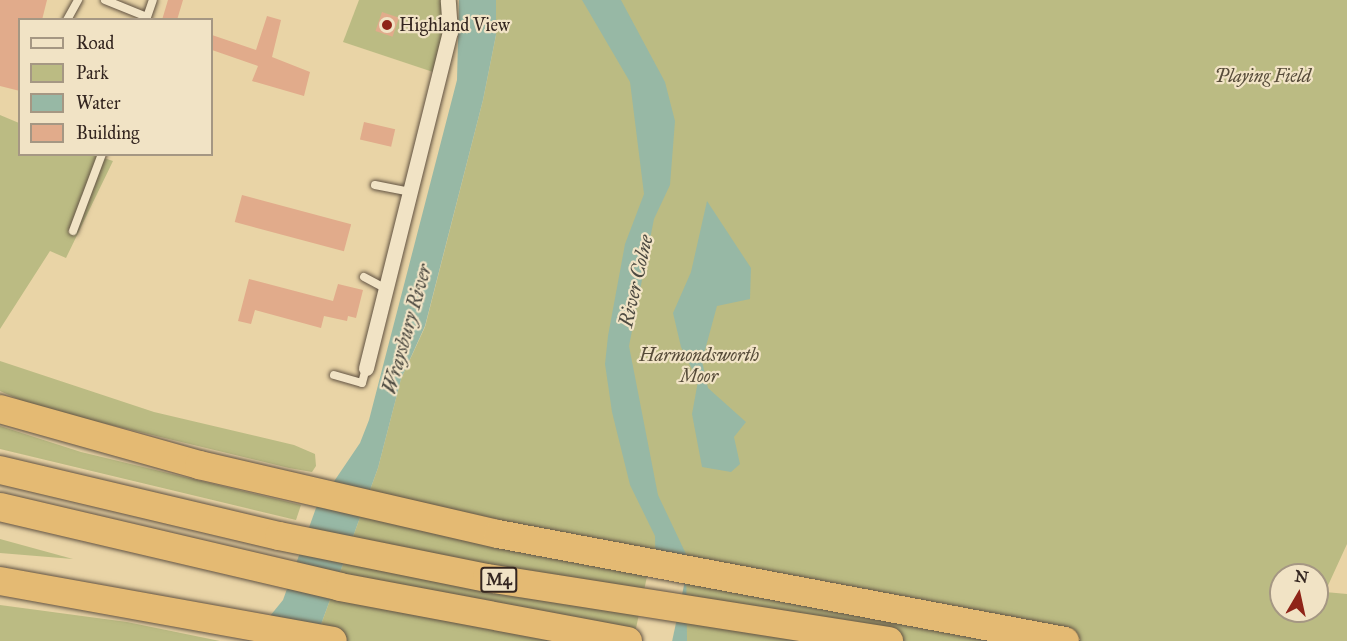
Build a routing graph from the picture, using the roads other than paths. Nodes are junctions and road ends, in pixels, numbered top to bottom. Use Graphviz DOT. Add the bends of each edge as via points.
graph roads {
  1 [pos="78,0"];
  2 [pos="105,0"];
  3 [pos="153,0"];
  4 [pos="448,0"];
  5 [pos="68,18"];
  6 [pos="147,18"];
  7 [pos="101,156"];
  8 [pos="375,184"];
  9 [pos="411,192"];
  10 [pos="73,231"];
  11 [pos="364,277"];
  12 [pos="387,289"];
  13 [pos="366,368"];
  14 [pos="333,375"];
  15 [pos="0,409"];
  16 [pos="0,470"];
  17 [pos="0,507"];
  18 [pos="0,581"];
  19 [pos="326,640"];
  20 [pos="628,641"];
  21 [pos="889,641"];
  22 [pos="1065,641"];
  1 -- 5 [label="lane"];
  2 -- 6 [label="lane"];
  3 -- 6 [label="lane"];
  4 -- 9 [label="street" via="450,32"];
  7 -- 10 [label="lane"];
  8 -- 9 [label="lane"];
  9 -- 12 [label="street"];
  11 -- 12 [label="lane"];
  12 -- 13 [label="street"];
  13 -- 14 [label="lane" via="362,383"];
  15 -- 22 [label="highway" via="87,437 376,507 707,577"];
  16 -- 21 [label="highway, M4" via="353,552 710,616"];
  17 -- 20 [label="highway, M4" via="273,573"];
  18 -- 19 [label="highway"];
}
